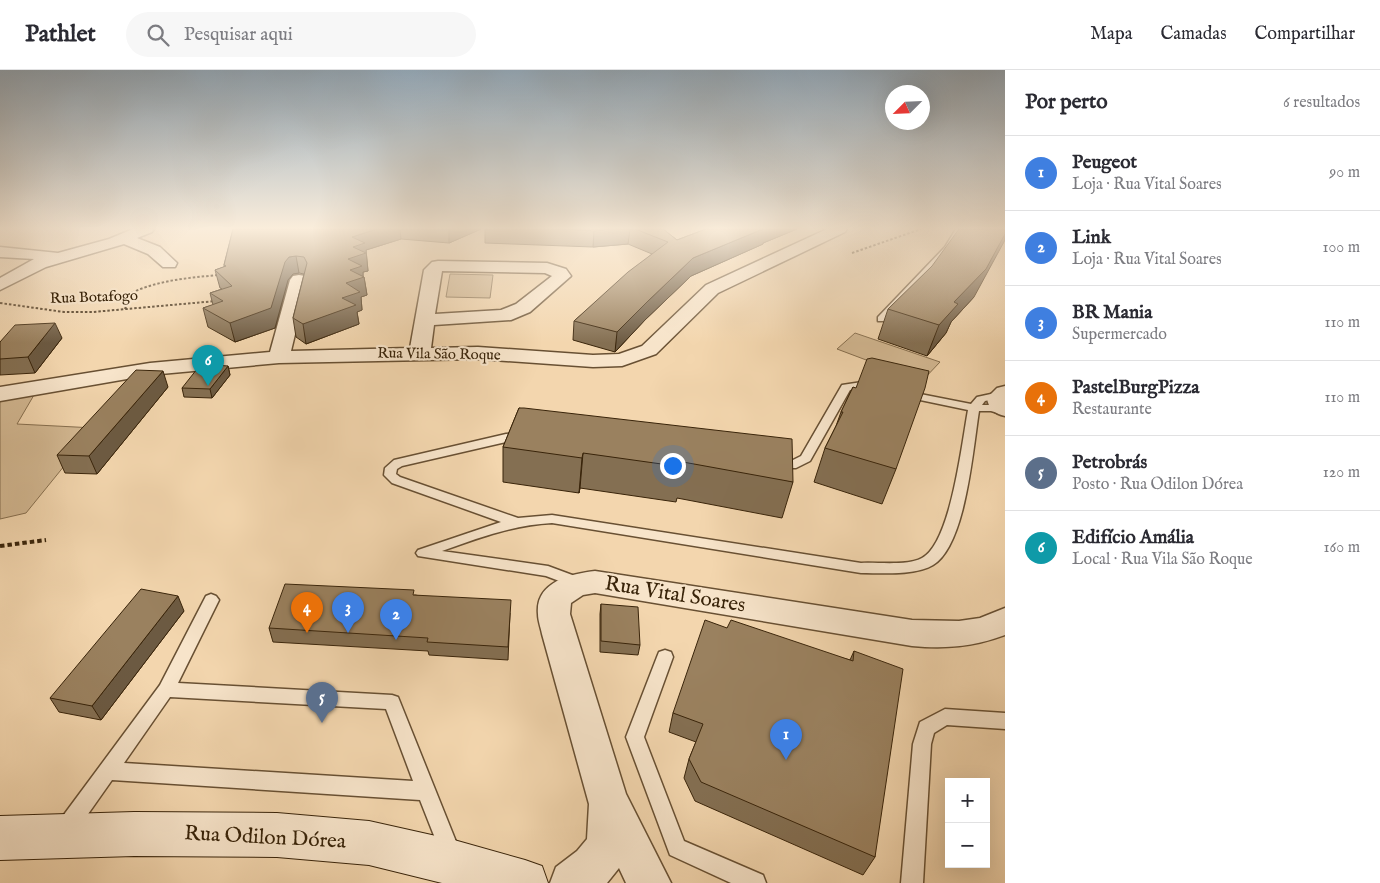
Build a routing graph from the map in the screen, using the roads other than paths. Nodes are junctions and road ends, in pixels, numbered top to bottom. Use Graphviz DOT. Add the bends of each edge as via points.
graph roads {
  1 [pos="34,267"];
  2 [pos="437,267"];
  3 [pos="489,267"];
  4 [pos="759,267"];
  5 [pos="930,267"];
  6 [pos="299,280"];
  7 [pos="0,285"];
  8 [pos="881,319"];
  9 [pos="424,320"];
  10 [pos="420,352"];
  11 [pos="279,357"];
  12 [pos="0,394"];
  13 [pos="1004,402"];
  14 [pos="974,408"];
  15 [pos="535,437"];
  16 [pos="762,464"];
  17 [pos="516,522"];
  18 [pos="578,583"];
  19 [pos="211,600"];
  20 [pos="1005,621"];
  21 [pos="665,657"];
  22 [pos="166,690"];
  23 [pos="1005,720"];
  24 [pos="107,771"];
  25 [pos="427,792"];
  26 [pos="608,800"];
  27 [pos="60,836"];
  28 [pos="0,838"];
  29 [pos="454,863"];
  30 [pos="525,883"];
  31 [pos="572,883"];
  32 [pos="649,883"];
  33 [pos="755,883"];
  34 [pos="912,883"];
  1 -- 7 [label="street"];
  2 -- 9 [label="street" via="432,270"];
  3 -- 9 [label="street" via="547,268 562,276 515,313"];
  4 -- 10 [label="street, Rua Vila São Roque" via="712,289 649,350 636,356 593,361"];
  5 -- 8 [label="lane"];
  6 -- 11 [label="street"];
  9 -- 10 [label="street"];
  10 -- 11 [label="street, Rua Vila São Roque"];
  11 -- 12 [label="street, Rua Vila São Roque" via="150,369"];
  13 -- 14 [label="lane" via="992,408"];
  13 -- 14 [label="lane" via="981,399"];
  14 -- 16 [label="lane" via="862,385 846,387 806,458 796,464 782,466"];
  14 -- 17 [label="lane" via="958,501 946,540 927,562 907,567 861,568 552,519"];
  15 -- 17 [label="lane" via="506,438 398,463 391,468 390,475 396,480"];
  17 -- 18 [label="lane" via="423,553 548,571"];
  18 -- 20 [label="street, Rua Vital Soares" via="613,584 912,633 948,636 981,632"];
  18 -- 26 [label="street, Rua Vital Soares" via="566,588 555,599 554,614"];
  19 -- 22 [label="lane"];
  21 -- 33 [label="lane" via="635,737 677,848"];
  22 -- 24 [label="lane"];
  22 -- 25 [label="lane" via="392,702"];
  23 -- 34 [label="lane" via="944,717 926,728 922,744"];
  24 -- 25 [label="lane"];
  24 -- 27 [label="lane"];
  25 -- 29 [label="lane"];
  26 -- 31 [label="street, Rua Vital Soares" via="611,828 606,851 587,873"];
  26 -- 32 [label="street, Rua Vital Soares"];
  27 -- 28 [label="street, Rua Odilon Dórea"];
  27 -- 29 [label="street, Rua Odilon Dórea" via="277,835 369,843"];
  29 -- 30 [label="street, Rua Odilon Dórea"];
}
